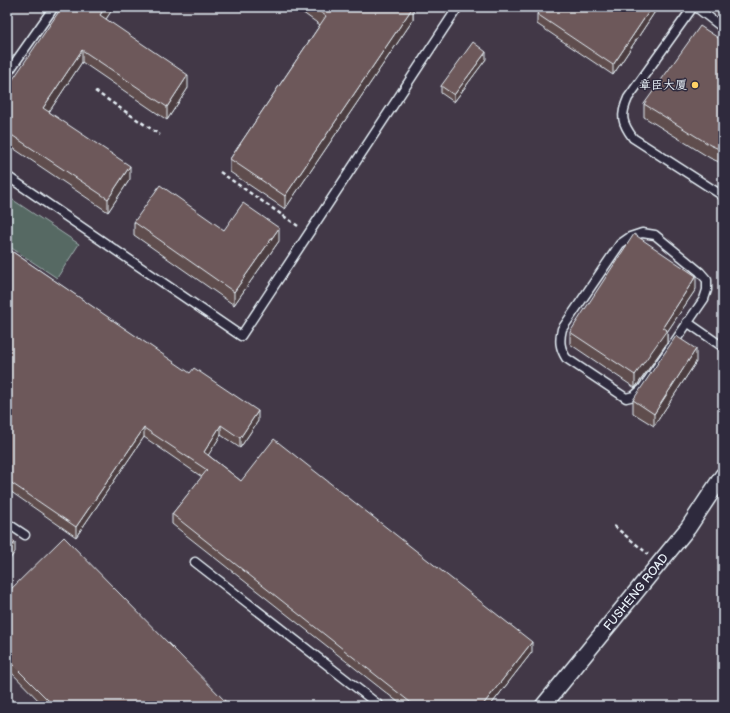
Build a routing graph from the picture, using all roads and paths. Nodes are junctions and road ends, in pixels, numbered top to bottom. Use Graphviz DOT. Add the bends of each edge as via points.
graph roads {
  1 [pos="54,7"];
  2 [pos="458,7"];
  3 [pos="695,7"];
  4 [pos="723,28"];
  5 [pos="7,74"];
  6 [pos="95,91"];
  7 [pos="160,135"];
  8 [pos="220,172"];
  9 [pos="7,176"];
  10 [pos="723,196"];
  11 [pos="308,233"];
  12 [pos="687,322"];
  13 [pos="723,347"];
  14 [pos="723,475"];
  15 [pos="7,523"];
  16 [pos="614,526"];
  17 [pos="25,535"];
  18 [pos="195,562"];
  19 [pos="660,563"];
  20 [pos="380,706"];
  21 [pos="543,706"];
  1 -- 5 [label="lane"];
  2 -- 11 [label="lane"];
  3 -- 4 [label="lane"];
  3 -- 10 [label="lane" via="628,98 622,112 626,127 633,138"];
  6 -- 7 [label="path"];
  8 -- 11 [label="path"];
  9 -- 11 [label="lane" via="241,336"];
  12 -- 12 [label="lane" via="642,389 634,396 626,398 566,358 561,349 562,329 620,244 642,233 656,234 707,280 704,299"];
  12 -- 13 [label="lane"];
  14 -- 19 [label="street, FUSHENG ROAD" via="688,528"];
  15 -- 17 [label="lane"];
  16 -- 19 [label="path"];
  18 -- 20 [label="lane"];
  19 -- 21 [label="street, FUSHENG ROAD"];
}
